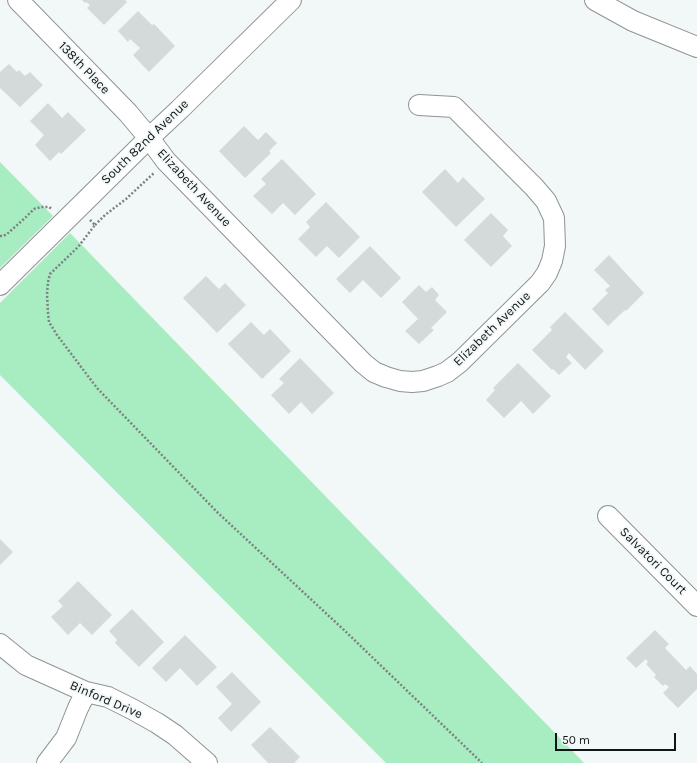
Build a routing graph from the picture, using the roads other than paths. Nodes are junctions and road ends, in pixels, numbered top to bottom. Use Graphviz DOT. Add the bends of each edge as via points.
graph roads {
  1 [pos="18,0"];
  2 [pos="291,0"];
  3 [pos="595,0"];
  4 [pos="697,47"];
  5 [pos="419,105"];
  6 [pos="149,138"];
  7 [pos="0,285"];
  8 [pos="608,516"];
  9 [pos="697,606"];
  10 [pos="0,644"];
  11 [pos="86,692"];
  12 [pos="47,763"];
  13 [pos="207,763"];
  1 -- 6 [label="street, 138th Place"];
  2 -- 6 [label="street, South 82nd Avenue"];
  3 -- 4 [label="street" via="634,21"];
  5 -- 6 [label="street, Elizabeth Avenue" via="454,107 534,187 546,201 554,218 555,246 552,261 540,282 460,362 447,372 423,381 400,381 374,372 166,160"];
  6 -- 7 [label="street, South 82nd Avenue"];
  8 -- 9 [label="street, Salvatori Court"];
  10 -- 11 [label="street, Binford Drive" via="26,665"];
  11 -- 12 [label="street" via="66,738"];
  11 -- 13 [label="street, Binford Drive" via="108,698 157,723"];
}
